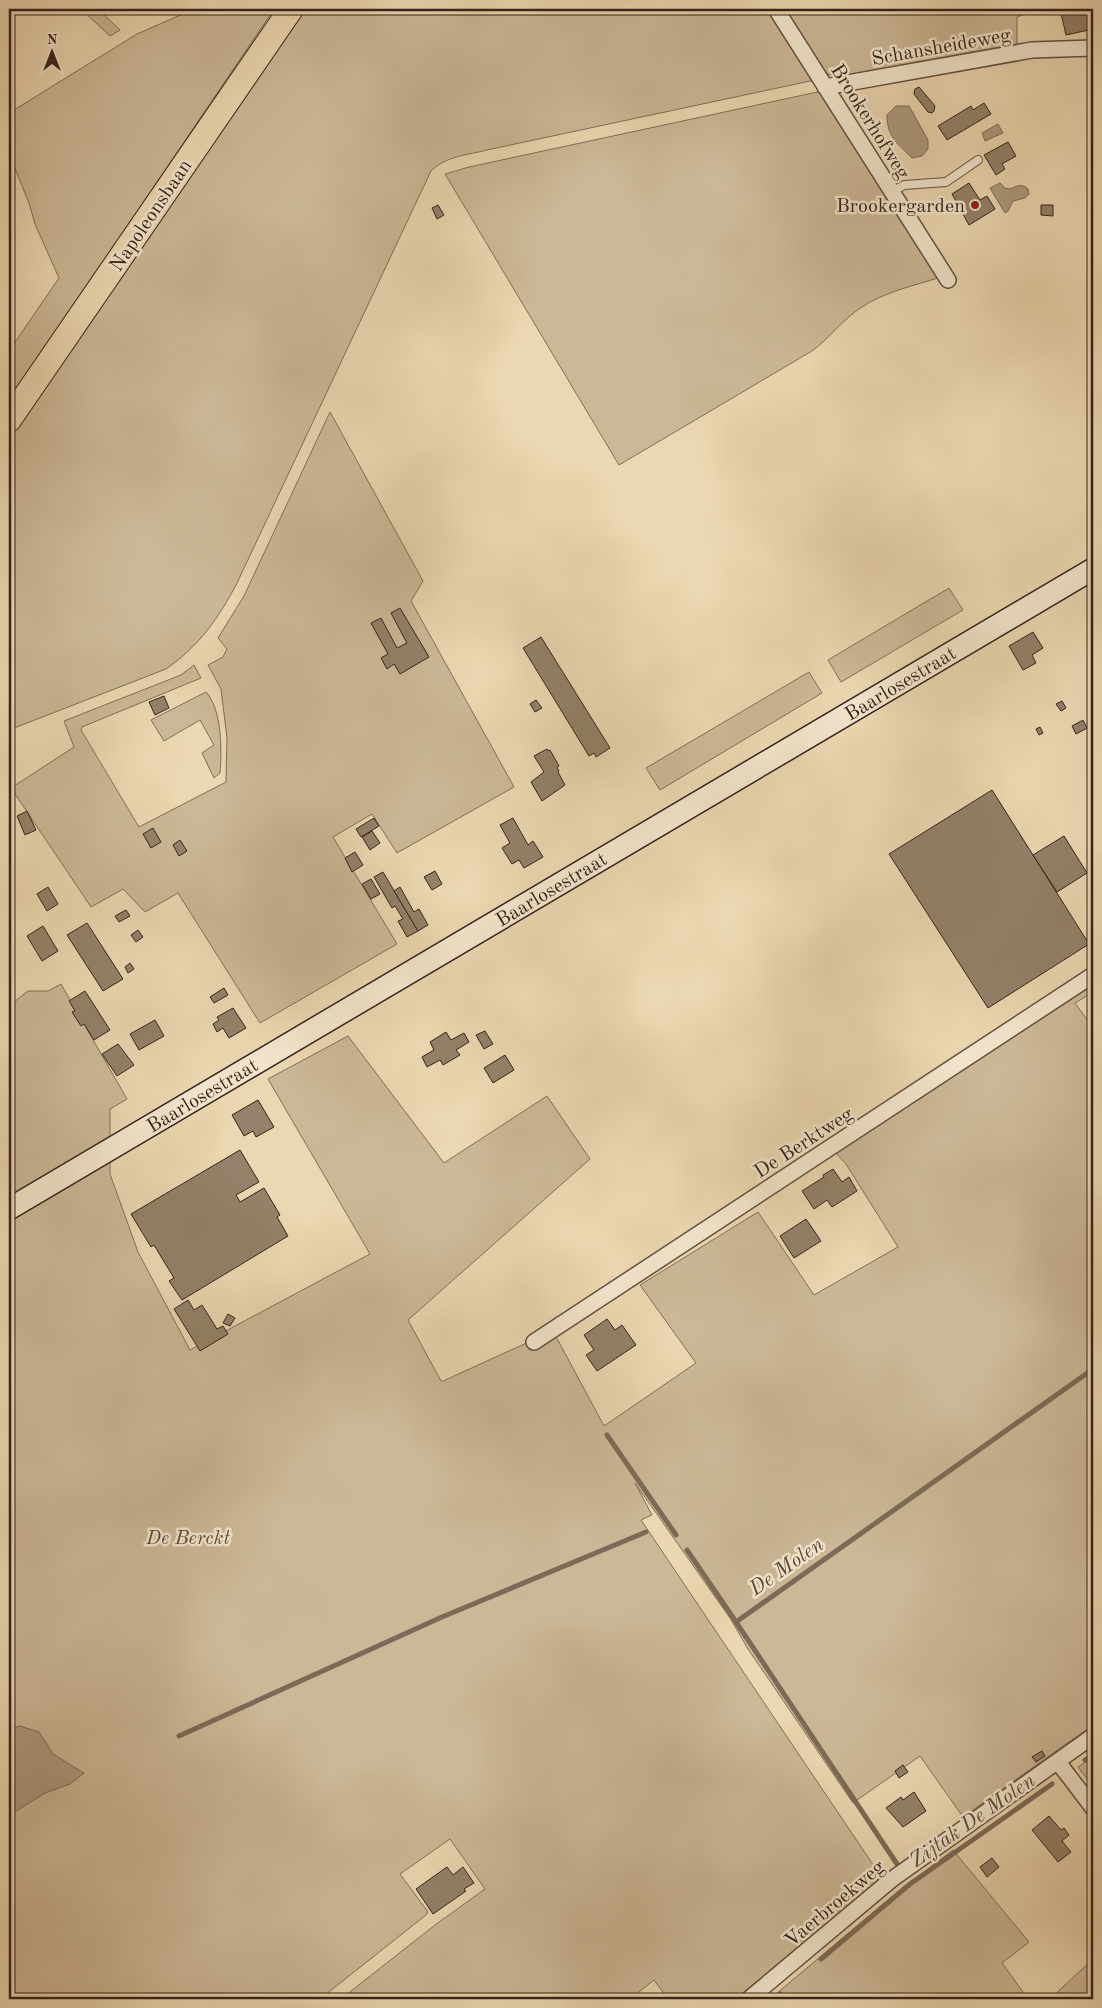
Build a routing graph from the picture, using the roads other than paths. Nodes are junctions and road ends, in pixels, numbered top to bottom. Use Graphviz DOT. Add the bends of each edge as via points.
graph roads {
  1 [pos="290,9"];
  2 [pos="776,9"];
  3 [pos="1093,48"];
  4 [pos="825,87"];
  5 [pos="978,160"];
  6 [pos="892,192"];
  7 [pos="948,280"];
  8 [pos="9,420"];
  9 [pos="1093,569"];
  10 [pos="1093,975"];
  11 [pos="9,1209"];
  12 [pos="534,1342"];
  13 [pos="1093,1736"];
  14 [pos="1058,1762"];
  15 [pos="1093,1808"];
  16 [pos="749,1999"];
  1 -- 8 [label="main road, Napoleonsbaan"];
  2 -- 4 [label="street, Brookerhofweg"];
  3 -- 4 [label="street, Schansheideweg" via="1032,50"];
  4 -- 6 [label="street, Brookerhofweg"];
  5 -- 6 [label="lane" via="946,182 904,185"];
  6 -- 7 [label="street, Brookerhofweg"];
  9 -- 11 [label="street, Baarlosestraat"];
  10 -- 12 [label="street, De Berktweg"];
  13 -- 14 [label="street, Vaerbroekweg"];
  14 -- 15 [label="street"];
  14 -- 16 [label="street, Vaerbroekweg" via="891,1880"];
}
